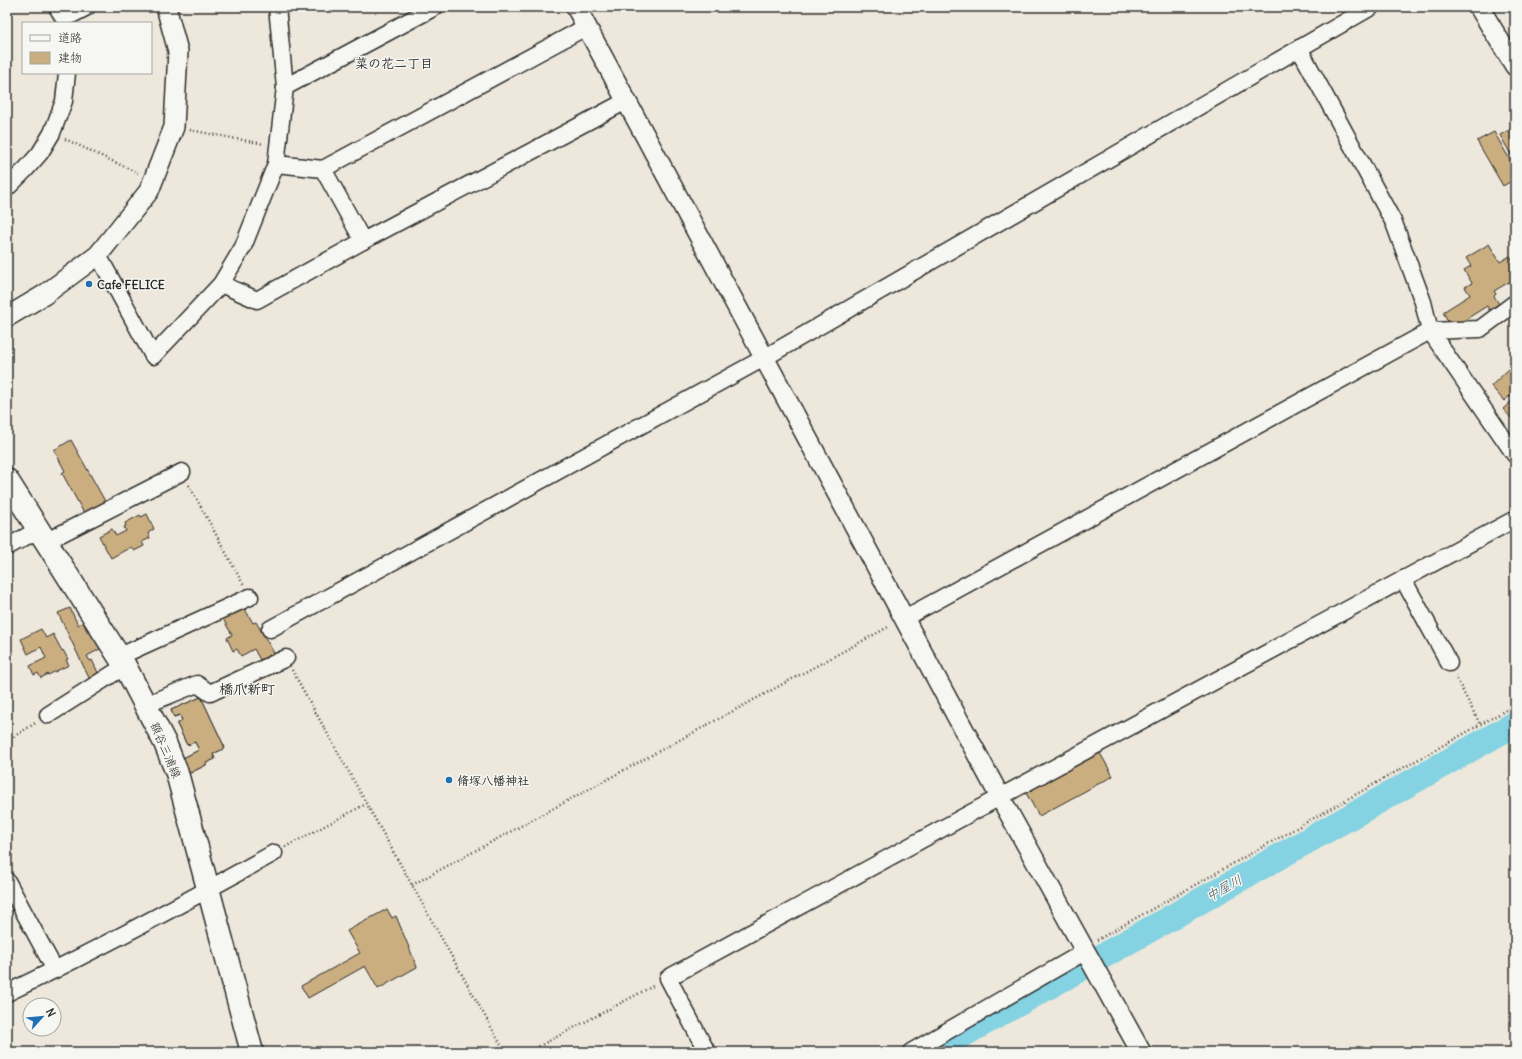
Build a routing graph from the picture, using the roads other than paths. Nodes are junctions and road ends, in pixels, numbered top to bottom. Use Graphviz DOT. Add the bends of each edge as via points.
graph roads {
  1 [pos="86,7"];
  2 [pos="166,7"];
  3 [pos="277,7"];
  4 [pos="435,7"];
  5 [pos="576,7"];
  6 [pos="1372,7"];
  7 [pos="1479,7"];
  8 [pos="62,16"];
  9 [pos="586,27"];
  10 [pos="1299,48"];
  11 [pos="1515,66"];
  12 [pos="68,74"];
  13 [pos="285,87"];
  14 [pos="626,101"];
  15 [pos="276,164"];
  16 [pos="323,169"];
  17 [pos="7,187"];
  18 [pos="363,241"];
  19 [pos="98,255"];
  20 [pos="221,284"];
  21 [pos="1515,303"];
  22 [pos="7,317"];
  23 [pos="1430,332"];
  24 [pos="764,358"];
  25 [pos="1515,455"];
  26 [pos="182,472"];
  27 [pos="7,480"];
  28 [pos="1515,519"];
  29 [pos="41,536"];
  30 [pos="7,547"];
  31 [pos="1403,580"];
  32 [pos="250,597"];
  33 [pos="905,618"];
  34 [pos="270,629"];
  35 [pos="286,658"];
  36 [pos="122,662"];
  37 [pos="1449,663"];
  38 [pos="145,706"];
  39 [pos="48,715"];
  40 [pos="1000,797"];
  41 [pos="274,853"];
  42 [pos="7,881"];
  43 [pos="209,890"];
  44 [pos="1090,957"];
  45 [pos="55,970"];
  46 [pos="7,993"];
  47 [pos="252,1052"];
  48 [pos="707,1052"];
  49 [pos="911,1052"];
  50 [pos="1141,1052"];
  1 -- 8 [label="street"];
  2 -- 19 [label="street" via="178,51 174,127 149,192"];
  3 -- 13 [label="street"];
  4 -- 13 [label="street"];
  5 -- 9 [label="street"];
  6 -- 10 [label="street"];
  7 -- 11 [label="street"];
  9 -- 14 [label="street"];
  9 -- 16 [label="street"];
  10 -- 23 [label="street" via="1394,223 1423,302"];
  10 -- 24 [label="street"];
  12 -- 17 [label="street" via="64,101 52,133 40,153"];
  13 -- 15 [label="street"];
  14 -- 18 [label="street"];
  14 -- 24 [label="street"];
  15 -- 16 [label="street"];
  15 -- 20 [label="street" via="243,247"];
  16 -- 18 [label="street"];
  18 -- 20 [label="street" via="257,300"];
  19 -- 20 [label="street" via="153,356"];
  19 -- 22 [label="street"];
  21 -- 23 [label="street" via="1480,330"];
  23 -- 25 [label="street"];
  23 -- 33 [label="street"];
  24 -- 33 [label="street"];
  24 -- 34 [label="street"];
  26 -- 29 [label="street"];
  27 -- 29 [label="main road, 額谷三浦線"];
  28 -- 31 [label="street"];
  29 -- 30 [label="street"];
  29 -- 36 [label="main road, 額谷三浦線"];
  31 -- 37 [label="street"];
  31 -- 40 [label="street"];
  32 -- 36 [label="street"];
  33 -- 40 [label="street"];
  35 -- 38 [label="street" via="210,693 197,684"];
  36 -- 38 [label="main road, 額谷三浦線"];
  36 -- 39 [label="street"];
  38 -- 43 [label="main road, 額谷三浦線" via="165,743 177,773"];
  40 -- 44 [label="street"];
  40 -- 48 [label="street" via="668,978"];
  41 -- 43 [label="street"];
  42 -- 45 [label="street"];
  43 -- 45 [label="street"];
  43 -- 47 [label="main road, 額谷三浦線"];
  44 -- 49 [label="street"];
  44 -- 50 [label="street"];
  45 -- 46 [label="street"];
}
